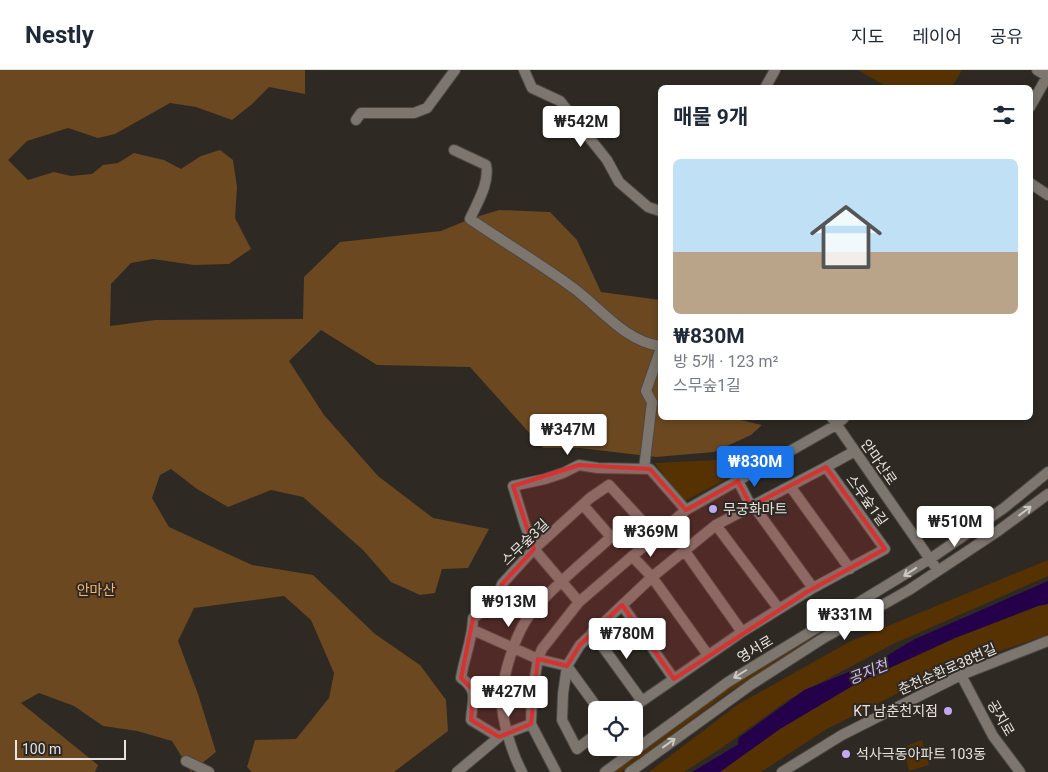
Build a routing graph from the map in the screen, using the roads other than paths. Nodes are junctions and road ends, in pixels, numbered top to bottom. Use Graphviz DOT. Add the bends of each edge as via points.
graph roads {
  1 [pos="455,70"];
  2 [pos="524,70"];
  3 [pos="775,70"];
  4 [pos="1037,70"];
  5 [pos="1048,76"];
  6 [pos="767,85"];
  7 [pos="1033,102"];
  8 [pos="356,120"];
  9 [pos="454,150"];
  10 [pos="1033,186"];
  11 [pos="1048,195"];
  12 [pos="658,210"];
  13 [pos="658,346"];
  14 [pos="658,357"];
  15 [pos="837,420"];
  16 [pos="855,451"];
  17 [pos="826,467"];
  18 [pos="598,468"];
  19 [pos="644,469"];
  20 [pos="1048,472"];
  21 [pos="738,480"];
  22 [pos="609,485"];
  23 [pos="790,486"];
  24 [pos="1048,494"];
  25 [pos="584,504"];
  26 [pos="752,505"];
  27 [pos="686,510"];
  28 [pos="716,525"];
  29 [pos="968,533"];
  30 [pos="656,536"];
  31 [pos="974,547"];
  32 [pos="534,549"];
  33 [pos="684,550"];
  34 [pos="632,556"];
  35 [pos="930,559"];
  36 [pos="850,568"];
  37 [pos="938,571"];
  38 [pos="652,577"];
  39 [pos="561,582"];
  40 [pos="890,585"];
  41 [pos="814,588"];
  42 [pos="895,598"];
  43 [pos="579,602"];
  44 [pos="622,605"];
  45 [pos="779,609"];
  46 [pos="473,630"];
  47 [pos="592,632"];
  48 [pos="742,632"];
  49 [pos="1048,641"];
  50 [pos="512,649"];
  51 [pos="708,654"];
  52 [pos="538,659"];
  53 [pos="567,666"];
  54 [pos="960,675"];
  55 [pos="674,679"];
  56 [pos="592,701"];
  57 [pos="642,701"];
  58 [pos="531,724"];
  59 [pos="503,735"];
  60 [pos="588,740"];
  61 [pos="186,761"];
  62 [pos="210,772"];
  63 [pos="457,772"];
  64 [pos="522,772"];
  65 [pos="556,772"];
  66 [pos="605,772"];
  67 [pos="630,772"];
  68 [pos="782,772"];
  69 [pos="1020,772"];
  1 -- 8 [label="street" via="427,108 414,113 361,114"];
  2 -- 12 [label="street" via="532,88 560,101 619,182"];
  3 -- 6 [label="street"];
  4 -- 5 [label="street"];
  5 -- 7 [label="street"];
  9 -- 13 [label="street" via="486,165 484,186 470,219 574,288 629,334"];
  10 -- 11 [label="street"];
  14 -- 19 [label="street" via="646,391 652,402"];
  15 -- 16 [label="street, 안마산로"];
  15 -- 21 [label="street"];
  16 -- 17 [label="street"];
  16 -- 35 [label="street, 안마산로"];
  17 -- 23 [label="street"];
  17 -- 36 [label="street, 스무숲1길" via="885,549"];
  18 -- 19 [label="street"];
  18 -- 22 [label="street"];
  18 -- 32 [label="street" via="579,465 545,479 513,486"];
  19 -- 27 [label="street" via="650,469"];
  20 -- 29 [label="street, 영서로"];
  21 -- 26 [label="street"];
  21 -- 27 [label="street"];
  22 -- 25 [label="street, 스무숲3길"];
  22 -- 30 [label="street"];
  23 -- 26 [label="street"];
  23 -- 36 [label="street"];
  31 -- 24 [label="street, 영서로, one-way"];
  25 -- 32 [label="street, 스무숲3길"];
  25 -- 39 [label="street" via="611,537"];
  26 -- 28 [label="street"];
  26 -- 41 [label="street"];
  27 -- 30 [label="street"];
  28 -- 33 [label="street"];
  28 -- 45 [label="street"];
  29 -- 31 [label="street" via="967,543"];
  29 -- 35 [label="street, 영서로"];
  30 -- 34 [label="street"];
  31 -- 37 [label="street, 영서로"];
  32 -- 39 [label="street"];
  32 -- 46 [label="street, 스무숲3길" via="502,584 494,603 473,618"];
  33 -- 38 [label="street"];
  33 -- 48 [label="street"];
  34 -- 38 [label="street"];
  34 -- 43 [label="street"];
  35 -- 37 [label="street, 안마산로"];
  35 -- 40 [label="street, 영서로, one-way"];
  36 -- 41 [label="street, 스무숲1길"];
  37 -- 42 [label="street, 영서로"];
  38 -- 44 [label="street"];
  38 -- 51 [label="street"];
  39 -- 43 [label="street"];
  39 -- 50 [label="street" via="530,614"];
  40 -- 42 [label="street" via="897,590"];
  40 -- 66 [label="street, 영서로, one-way" via="728,682"];
  41 -- 45 [label="street, 스무숲1길"];
  67 -- 42 [label="street, 영서로, one-way" via="752,684"];
  43 -- 52 [label="street" via="542,649"];
  44 -- 47 [label="street"];
  44 -- 55 [label="street"];
  45 -- 48 [label="street, 스무숲1길"];
  46 -- 50 [label="street"];
  46 -- 59 [label="street, 스무숲3길" via="461,678 473,690 470,720"];
  47 -- 53 [label="street"];
  47 -- 57 [label="street"];
  48 -- 51 [label="street, 스무숲1길"];
  49 -- 54 [label="street, 춘천순환로38번길"];
  50 -- 52 [label="street"];
  50 -- 59 [label="street" via="502,696"];
  51 -- 55 [label="street, 스무숲1길"];
  52 -- 53 [label="street"];
  52 -- 58 [label="street"];
  53 -- 56 [label="street"];
  53 -- 60 [label="street" via="562,720 577,749"];
  54 -- 68 [label="street, 춘천순환로38번길" via="842,735"];
  54 -- 69 [label="street, 공지로" via="993,736"];
  55 -- 57 [label="street, 스무숲1길"];
  58 -- 59 [label="street"];
  58 -- 65 [label="street"];
  59 -- 63 [label="street"];
  59 -- 64 [label="street"];
  61 -- 62 [label="street"];
}
